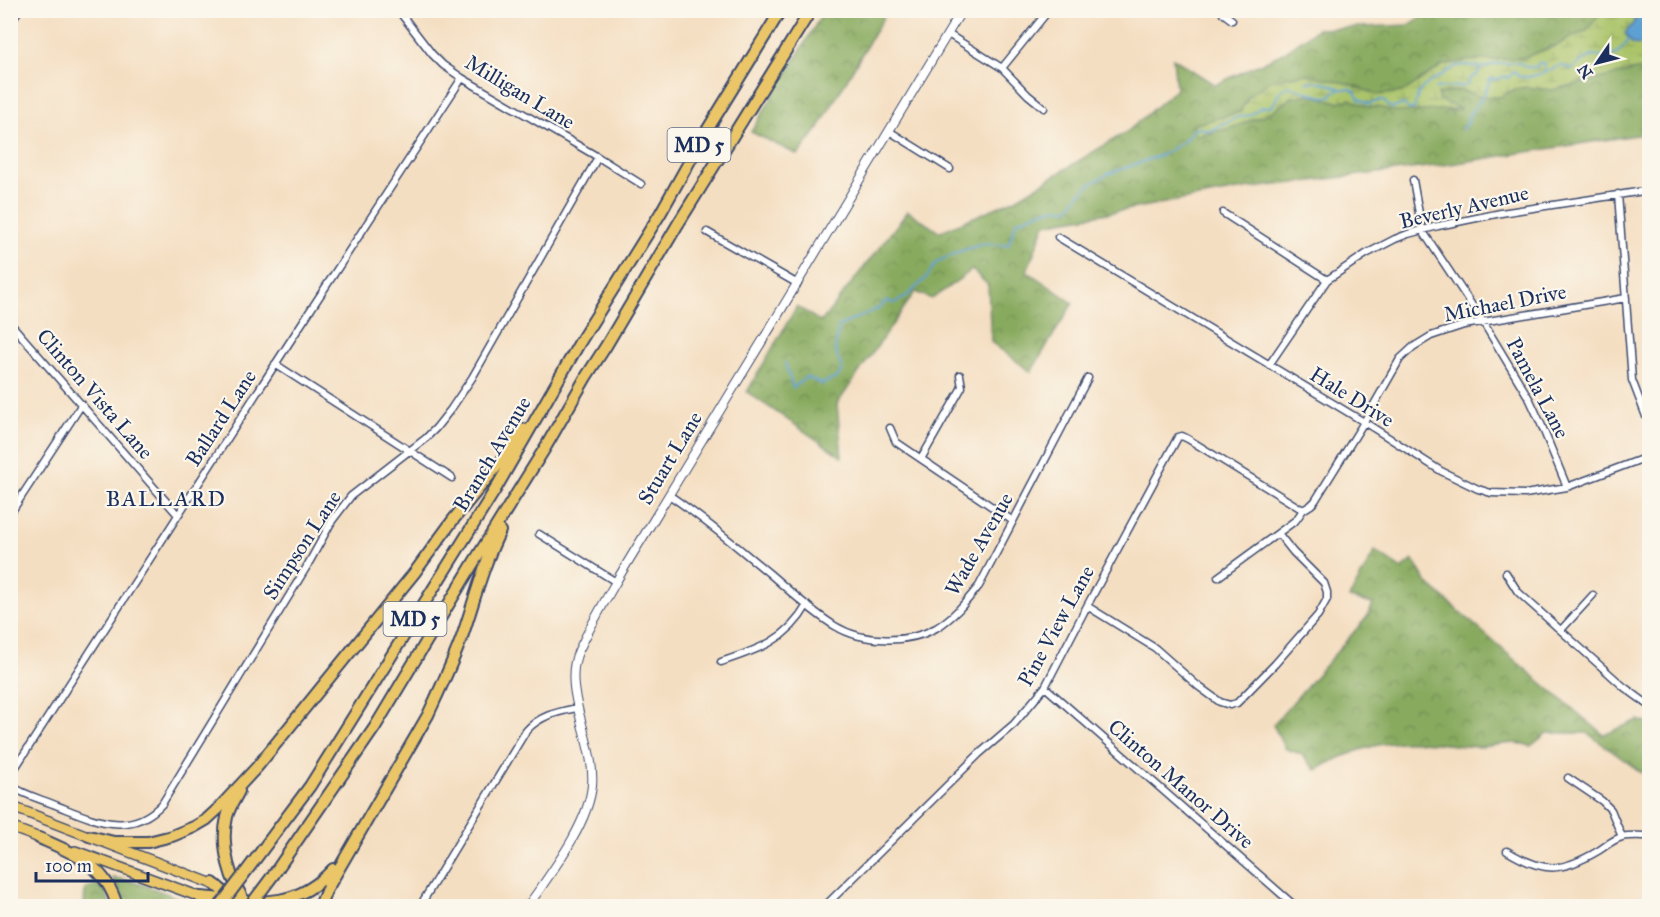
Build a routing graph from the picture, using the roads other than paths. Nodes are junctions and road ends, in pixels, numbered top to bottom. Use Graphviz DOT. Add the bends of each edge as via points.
graph roads {
  1 [pos="19,10"];
  2 [pos="398,10"];
  3 [pos="781,10"];
  4 [pos="811,10"];
  5 [pos="962,10"];
  6 [pos="1049,10"];
  7 [pos="1219,10"];
  8 [pos="1232,20"];
  9 [pos="10,23"];
  10 [pos="948,34"];
  11 [pos="1002,68"];
  12 [pos="462,78"];
  13 [pos="1044,108"];
  14 [pos="889,131"];
  15 [pos="598,157"];
  16 [pos="950,169"];
  17 [pos="1413,180"];
  18 [pos="641,184"];
  19 [pos="1650,190"];
  20 [pos="1618,194"];
  21 [pos="1223,213"];
  22 [pos="1422,230"];
  23 [pos="707,232"];
  24 [pos="1059,237"];
  25 [pos="1327,280"];
  26 [pos="798,284"];
  27 [pos="1626,298"];
  28 [pos="1483,322"];
  29 [pos="10,323"];
  30 [pos="275,364"];
  31 [pos="1269,365"];
  32 [pos="564,370"];
  33 [pos="960,375"];
  34 [pos="1088,378"];
  35 [pos="82,404"];
  36 [pos="1364,422"];
  37 [pos="1650,427"];
  38 [pos="890,428"];
  39 [pos="409,451"];
  40 [pos="1650,456"];
  41 [pos="921,459"];
  42 [pos="528,475"];
  43 [pos="452,478"];
  44 [pos="1567,487"];
  45 [pos="669,495"];
  46 [pos="1303,510"];
  47 [pos="10,514"];
  48 [pos="178,515"];
  49 [pos="1013,521"];
  50 [pos="1278,533"];
  51 [pos="538,534"];
  52 [pos="1506,573"];
  53 [pos="1218,577"];
  54 [pos="616,582"];
  55 [pos="1593,595"];
  56 [pos="807,605"];
  57 [pos="1087,606"];
  58 [pos="1561,630"];
  59 [pos="721,662"];
  60 [pos="1045,687"];
  61 [pos="1650,706"];
  62 [pos="577,708"];
  63 [pos="10,776"];
  64 [pos="246,778"];
  65 [pos="1568,778"];
  66 [pos="10,785"];
  67 [pos="10,806"];
  68 [pos="10,811"];
  69 [pos="54,823"];
  70 [pos="10,827"];
  71 [pos="89,836"];
  72 [pos="1650,836"];
  73 [pos="1622,837"];
  74 [pos="39,838"];
  75 [pos="351,846"];
  76 [pos="1507,850"];
  77 [pos="213,883"];
  78 [pos="200,897"];
  79 [pos="248,903"];
  80 [pos="226,905"];
  81 [pos="117,906"];
  82 [pos="261,906"];
  83 [pos="320,906"];
  84 [pos="420,906"];
  85 [pos="528,906"];
  86 [pos="825,906"];
  87 [pos="1295,906"];
  1 -- 9 [label="street"];
  2 -- 12 [label="street, Milligan Lane" via="432,54"];
  3 -- 32 [label="highway, Branch Avenue / MD 5"];
  4 -- 42 [label="highway, Branch Avenue / MD 5"];
  5 -- 10 [label="street, Stuart Lane"];
  6 -- 11 [label="street"];
  7 -- 8 [label="street"];
  10 -- 11 [label="street"];
  10 -- 14 [label="street, Stuart Lane"];
  11 -- 13 [label="street"];
  12 -- 15 [label="street, Milligan Lane"];
  12 -- 30 [label="street, Ballard Lane"];
  14 -- 16 [label="street"];
  14 -- 26 [label="street, Stuart Lane"];
  15 -- 18 [label="street, Milligan Lane"];
  15 -- 39 [label="street, Simpson Lane" via="472,378 436,428"];
  17 -- 22 [label="street, Pamela Lane"];
  19 -- 20 [label="street, Beverly Avenue"];
  20 -- 22 [label="street, Beverly Avenue"];
  20 -- 27 [label="street"];
  21 -- 25 [label="street"];
  22 -- 25 [label="street, Beverly Avenue" via="1380,246"];
  22 -- 28 [label="street, Pamela Lane"];
  23 -- 26 [label="street"];
  24 -- 31 [label="street, Hale Drive"];
  25 -- 31 [label="street, Beverly Avenue"];
  26 -- 45 [label="street, Stuart Lane"];
  27 -- 28 [label="street, Michael Drive"];
  27 -- 37 [label="street" via="1632,380"];
  28 -- 36 [label="street, Michael Drive" via="1442,331 1413,347 1400,359"];
  28 -- 44 [label="street, Pamela Lane" via="1536,413"];
  29 -- 35 [label="street, Clinton Vista Lane"];
  30 -- 39 [label="street"];
  30 -- 48 [label="street, Ballard Lane"];
  31 -- 36 [label="street, Hale Drive"];
  32 -- 64 [label="highway" via="502,460 415,572"];
  32 -- 80 [label="highway, Branch Avenue / MD 5, bridge" via="495,490 310,786"];
  33 -- 41 [label="street" via="962,387"];
  34 -- 49 [label="street, Wade Avenue"];
  35 -- 47 [label="street"];
  35 -- 48 [label="street, Clinton Vista Lane"];
  36 -- 44 [label="street, Hale Drive" via="1441,471 1478,489 1525,494"];
  36 -- 46 [label="street, Michael Drive" via="1315,501"];
  38 -- 41 [label="street" via="896,442"];
  39 -- 43 [label="street"];
  39 -- 66 [label="street, Simpson Lane" via="351,496 332,521 162,804 150,815 116,824 95,820"];
  40 -- 44 [label="street, Hale Drive"];
  41 -- 49 [label="street"];
  42 -- 75 [label="highway" via="495,541 461,638 428,715"];
  42 -- 79 [label="highway, Branch Avenue / MD 5, bridge" via="375,727 274,874"];
  45 -- 54 [label="street, Stuart Lane"];
  45 -- 56 [label="street, Wade Avenue" via="698,514"];
  46 -- 50 [label="street, Michael Drive"];
  46 -- 57 [label="street, Pine View Lane" via="1180,436"];
  48 -- 63 [label="street, Ballard Lane"];
  49 -- 56 [label="street, Wade Avenue" via="979,586 960,610 936,628 905,639 870,639 836,627"];
  50 -- 53 [label="street, Michael Drive"];
  50 -- 57 [label="street" via="1324,583 1327,599 1318,615 1237,703 1220,702 1155,648"];
  51 -- 54 [label="street"];
  52 -- 58 [label="street" via="1518,592"];
  54 -- 62 [label="street, Stuart Lane" via="577,653"];
  55 -- 58 [label="street"];
  56 -- 59 [label="street" via="782,636 761,649"];
  57 -- 60 [label="street, Pine View Lane"];
  58 -- 61 [label="street"];
  60 -- 86 [label="street, Pine View Lane" via="1014,724"];
  60 -- 87 [label="street, Clinton Manor Drive"];
  62 -- 84 [label="street" via="546,715 526,731"];
  62 -- 85 [label="street, Stuart Lane" via="593,771 589,803 576,832"];
  64 -- 71 [label="highway" via="206,820 172,836 148,842 114,842"];
  64 -- 79 [label="highway" via="227,815 224,834 233,879"];
  65 -- 73 [label="street" via="1611,810"];
  67 -- 69 [label="main road"];
  68 -- 69 [label="main road"];
  69 -- 71 [label="main road"];
  70 -- 74 [label="main road"];
  71 -- 77 [label="main road"];
  72 -- 73 [label="street"];
  73 -- 76 [label="street" via="1565,866 1549,868 1534,865"];
  74 -- 78 [label="main road"];
  74 -- 81 [label="highway" via="91,865 105,878"];
  75 -- 79 [label="highway" via="326,877 301,895"];
  75 -- 83 [label="highway"];
  77 -- 79 [label="main road"];
  77 -- 80 [label="highway"];
  78 -- 80 [label="highway"];
  79 -- 80 [label="highway"];
  79 -- 82 [label="main road"];
}
